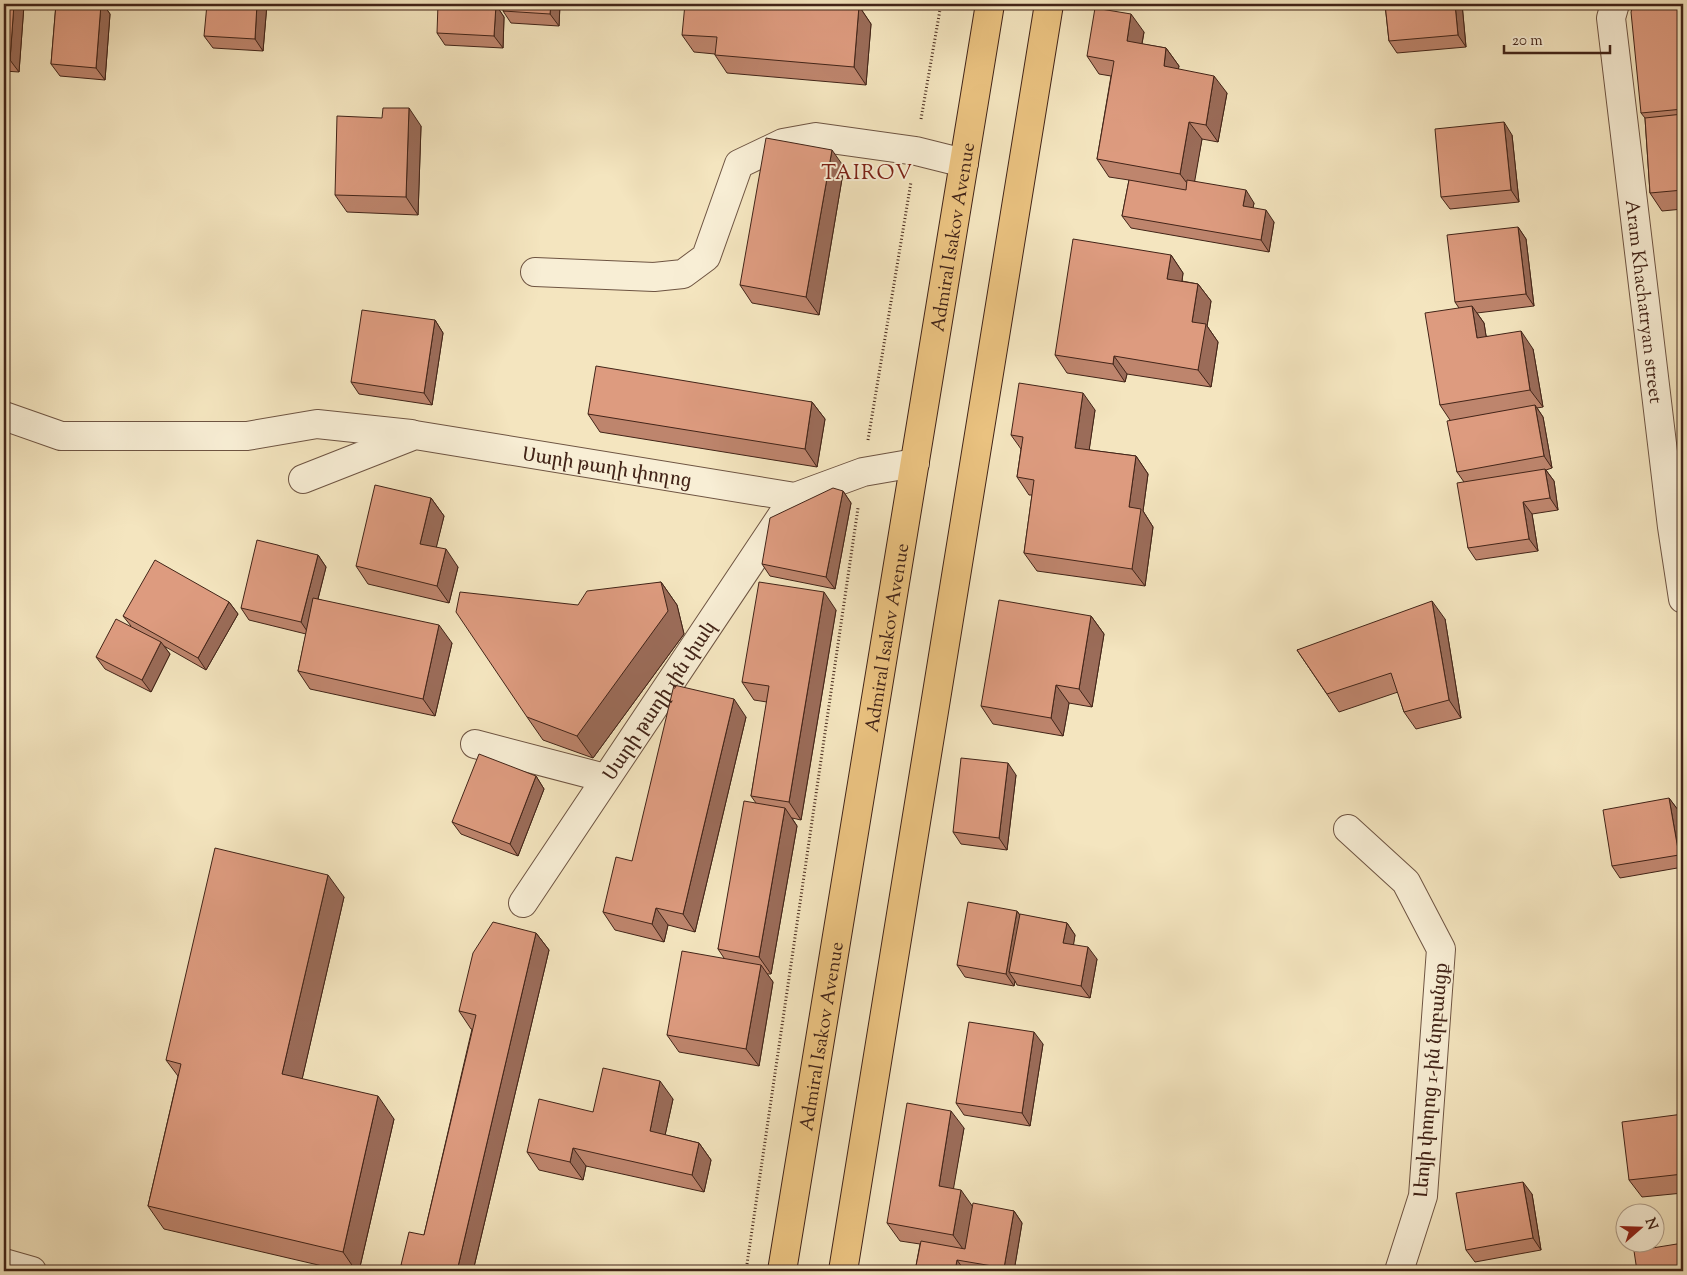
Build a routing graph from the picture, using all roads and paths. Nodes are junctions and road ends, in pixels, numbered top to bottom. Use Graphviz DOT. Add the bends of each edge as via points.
graph roads {
  1 [pos="940,4"];
  2 [pos="990,4"];
  3 [pos="1049,4"];
  4 [pos="1615,4"];
  5 [pos="916,151"];
  6 [pos="964,163"];
  7 [pos="535,272"];
  8 [pos="4,416"];
  9 [pos="415,435"];
  10 [pos="915,462"];
  11 [pos="863,472"];
  12 [pos="304,479"];
  13 [pos="795,497"];
  14 [pos="1678,526"];
  15 [pos="1683,600"];
  16 [pos="476,744"];
  17 [pos="605,778"];
  18 [pos="1348,829"];
  19 [pos="523,903"];
  20 [pos="4,1263"];
  21 [pos="32,1271"];
  22 [pos="746,1271"];
  23 [pos="782,1271"];
  24 [pos="843,1271"];
  25 [pos="1399,1271"];
  1 -- 5 [label="path"];
  2 -- 6 [label="highway, Admiral Isakov Avenue"];
  3 -- 24 [label="highway"];
  4 -- 14 [label="street, Aram Khachatryan street" via="1611,18"];
  5 -- 6 [label="street"];
  5 -- 7 [label="street" via="816,137 783,142 739,164 706,257 683,274 654,277"];
  5 -- 11 [label="path"];
  6 -- 10 [label="highway, Admiral Isakov Avenue"];
  8 -- 9 [label="street, Սարի թաղի փողոց" via="61,436 247,436 317,424"];
  9 -- 12 [label="street"];
  9 -- 13 [label="street, Սարի թաղի փողոց"];
  10 -- 11 [label="street, Սարի թաղի փողոց"];
  10 -- 23 [label="highway, Admiral Isakov Avenue"];
  11 -- 13 [label="street, Սարի թաղի փողոց"];
  11 -- 22 [label="path"];
  13 -- 17 [label="street, Սարի թաղի 1ին փակ"];
  14 -- 15 [label="street, Aram Khachatryan street"];
  16 -- 17 [label="street"];
  17 -- 19 [label="street, Սարի թաղի 1ին փակ"];
  18 -- 25 [label="street, Լեոյի փողոց 1-ին նրբանցք" via="1406,882 1441,949 1423,1196"];
  20 -- 21 [label="street"];
}
